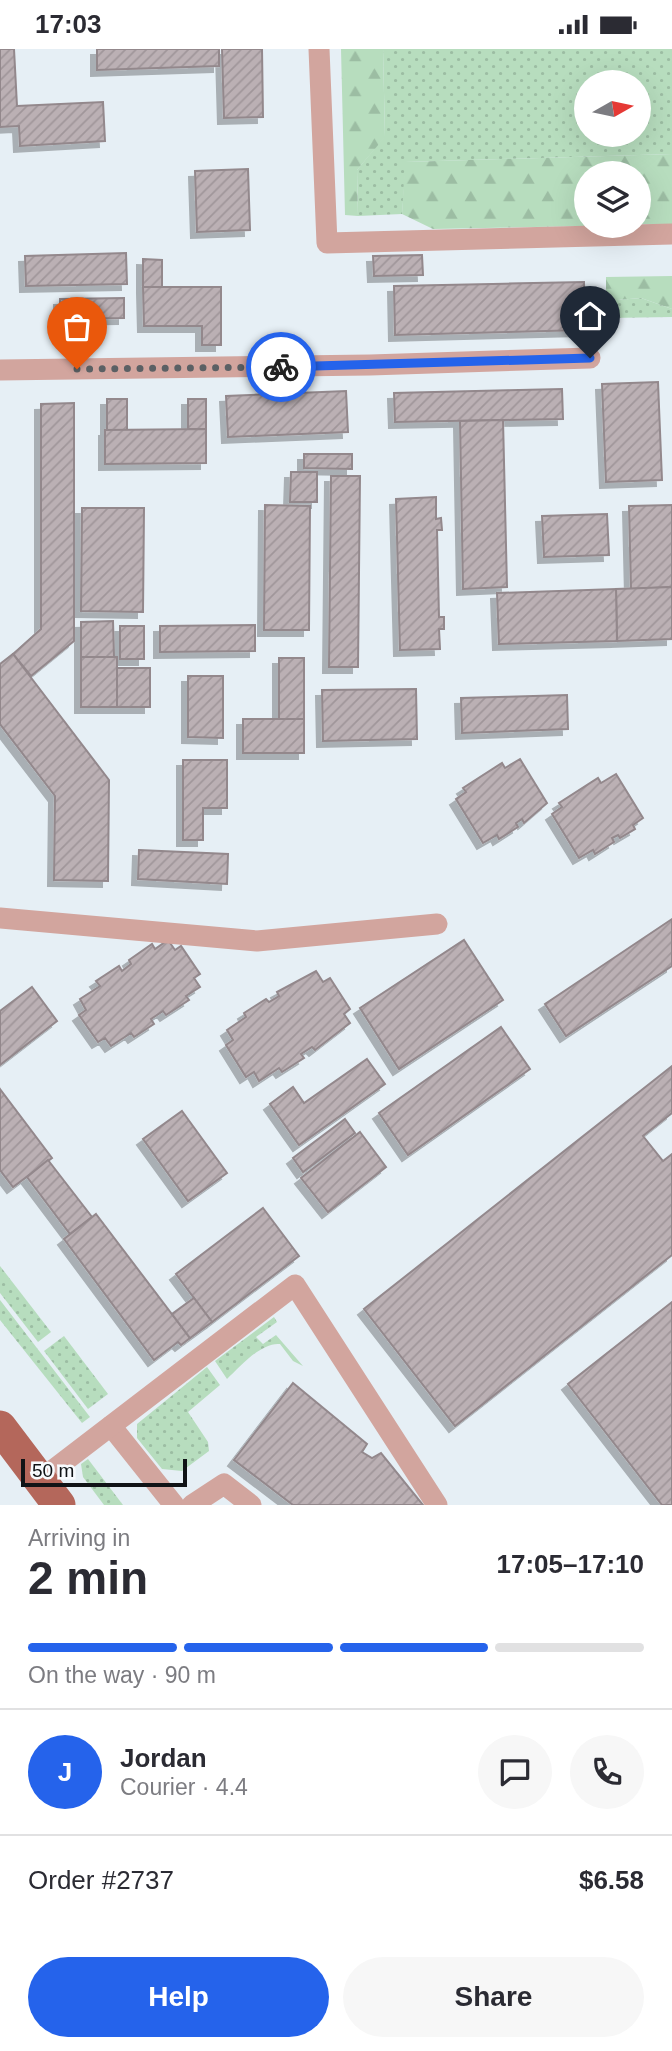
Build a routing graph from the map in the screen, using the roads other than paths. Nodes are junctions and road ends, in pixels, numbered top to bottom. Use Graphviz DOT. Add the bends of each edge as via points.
graph roads {
  1 [pos="319,49"];
  2 [pos="672,234"];
  3 [pos="590,358"];
  4 [pos="0,370"];
  5 [pos="0,918"];
  6 [pos="437,924"];
  7 [pos="111,1426"];
  8 [pos="0,1427"];
  9 [pos="49,1493"];
  10 [pos="174,1505"];
  11 [pos="192,1505"];
  12 [pos="251,1505"];
  13 [pos="437,1505"];
  1 -- 2 [label="street" via="327,243"];
  3 -- 4 [label="street"];
  5 -- 6 [label="street" via="257,941"];
  7 -- 9 [label="street"];
  7 -- 10 [label="street"];
  7 -- 13 [label="street" via="295,1285"];
  8 -- 9 [label="main road"];
  11 -- 12 [label="street" via="224,1484"];
}
